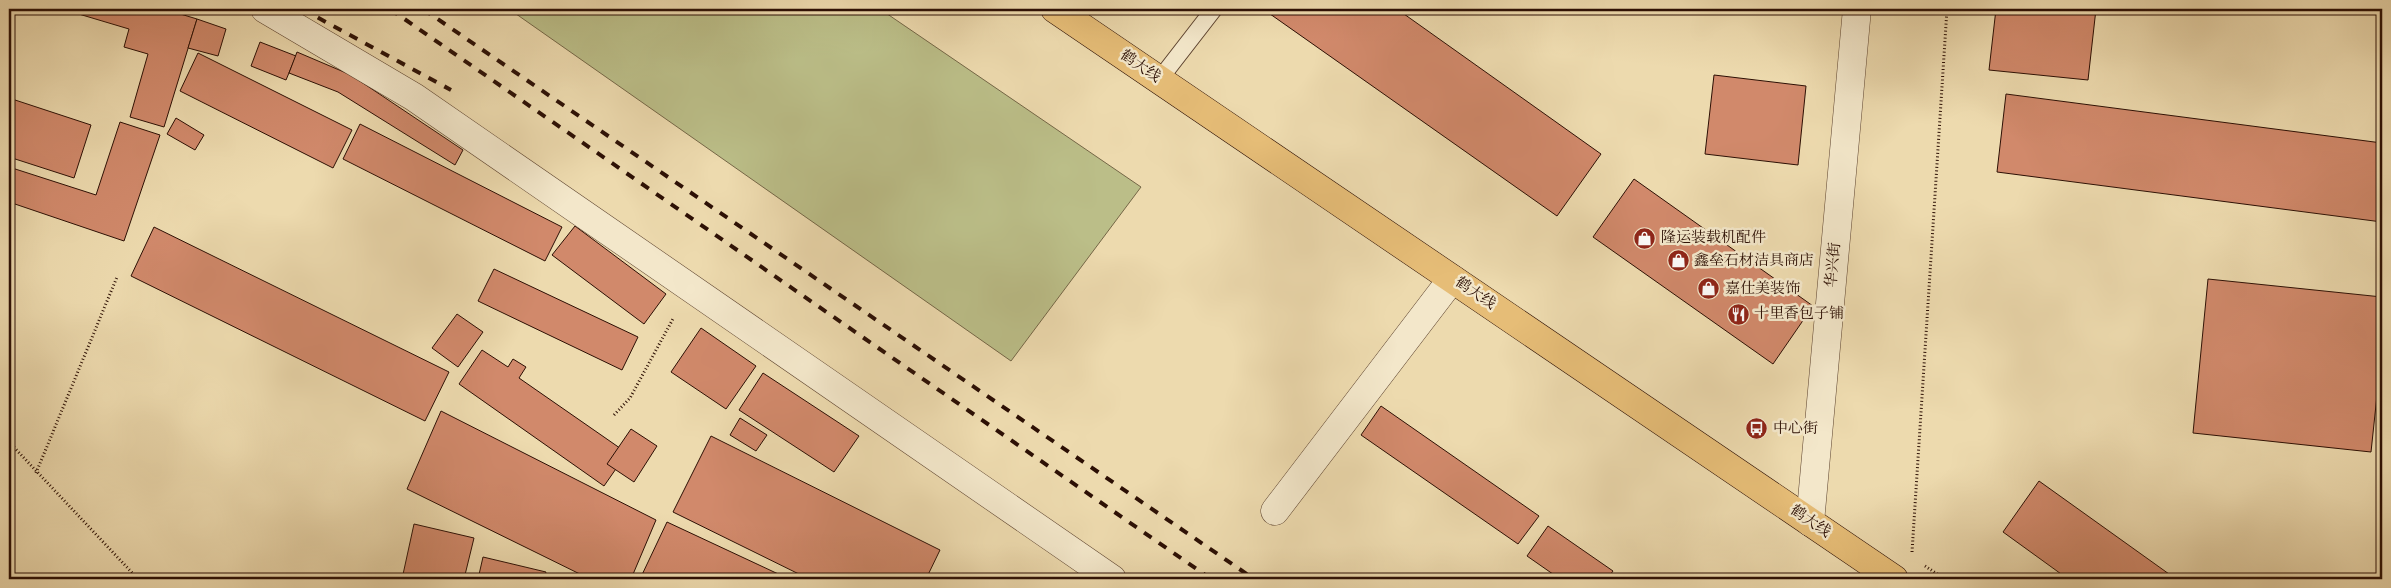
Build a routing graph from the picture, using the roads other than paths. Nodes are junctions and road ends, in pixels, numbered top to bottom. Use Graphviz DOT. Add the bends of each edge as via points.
graph roads {
  1 [pos="265,9"];
  2 [pos="1055,9"];
  3 [pos="1214,9"];
  4 [pos="1857,9"];
  5 [pos="1159,80"];
  6 [pos="1452,279"];
  7 [pos="1275,511"];
  8 [pos="1810,522"];
  9 [pos="1112,579"];
  10 [pos="1894,579"];
  1 -- 9 [label="street" via="414,97"];
  2 -- 5 [label="highway, 鹤大线"];
  3 -- 5 [label="lane"];
  4 -- 8 [label="street, 华兴街"];
  5 -- 6 [label="highway, 鹤大线"];
  6 -- 7 [label="street"];
  6 -- 8 [label="highway, 鹤大线"];
  8 -- 10 [label="highway, 鹤大线"];
}
